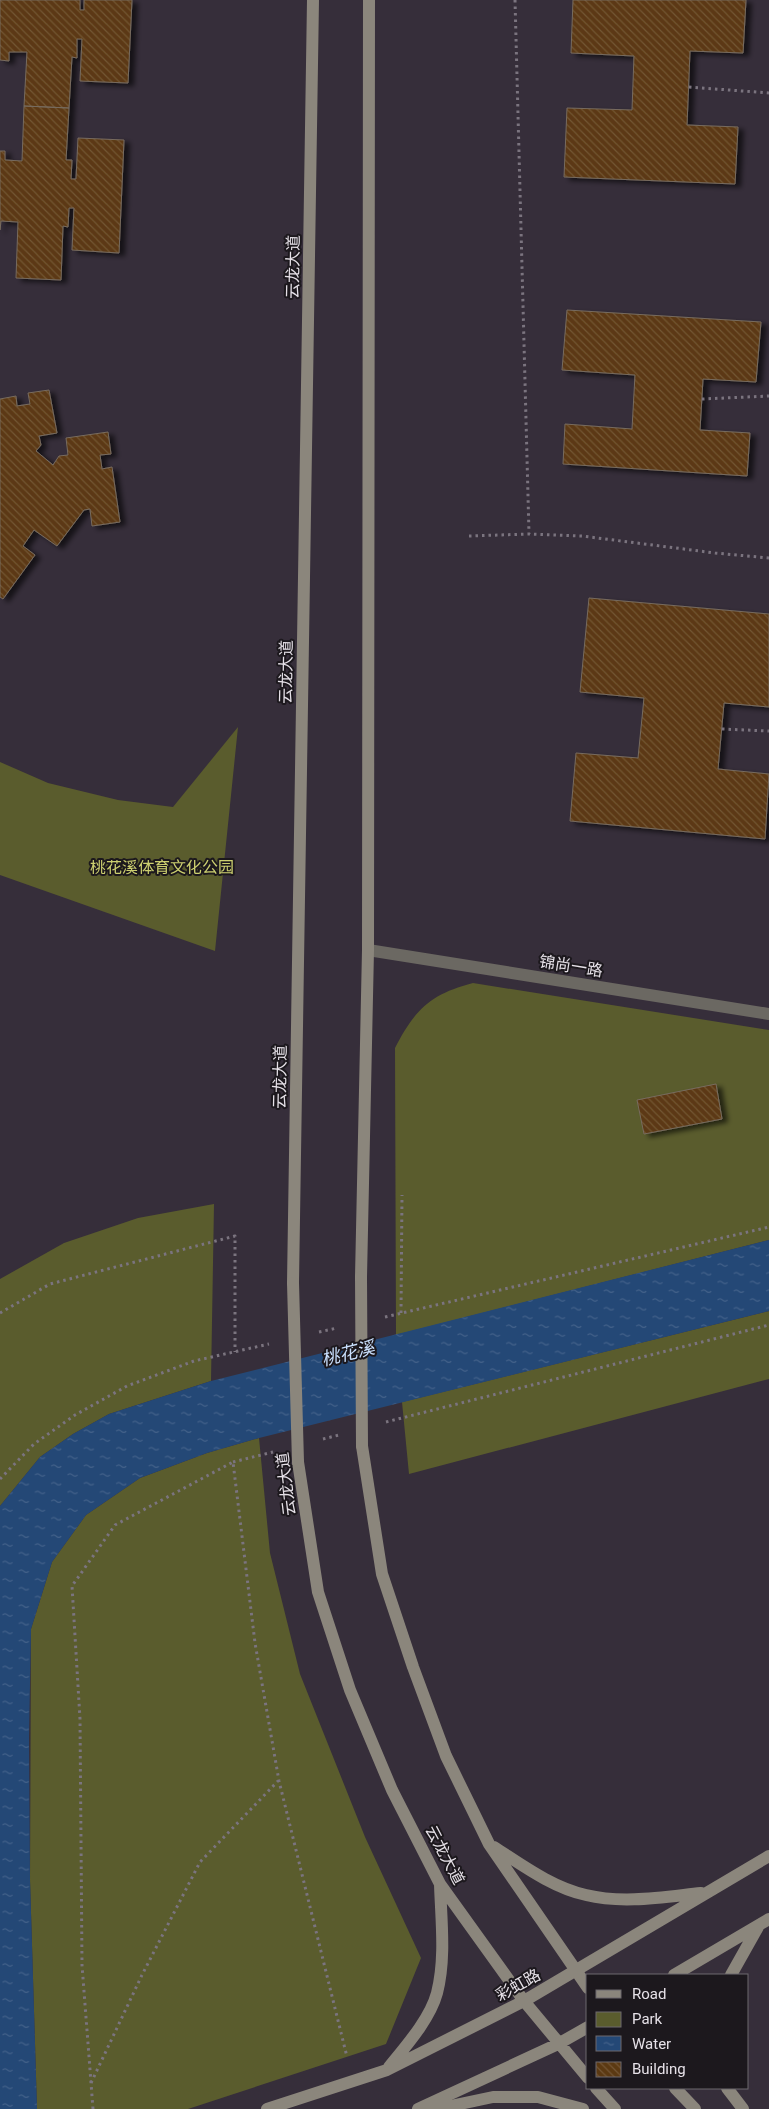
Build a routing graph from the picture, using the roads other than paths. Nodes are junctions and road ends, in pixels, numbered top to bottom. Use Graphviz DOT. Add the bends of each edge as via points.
graph roads {
  1 [pos="313,0"];
  2 [pos="370,0"];
  3 [pos="368,950"];
  4 [pos="769,1014"];
  5 [pos="489,1844"];
  6 [pos="769,1856"];
  7 [pos="440,1884"];
  8 [pos="706,1892"];
  9 [pos="764,1922"];
  10 [pos="575,1970"];
  11 [pos="676,1974"];
  12 [pos="731,1974"];
  13 [pos="586,1985"];
  14 [pos="524,2001"];
  15 [pos="586,2028"];
  16 [pos="558,2044"];
  17 [pos="387,2070"];
  18 [pos="586,2076"];
  19 [pos="597,2089"];
  20 [pos="676,2089"];
  21 [pos="728,2089"];
  22 [pos="267,2109"];
  23 [pos="418,2109"];
  24 [pos="436,2109"];
  25 [pos="583,2109"];
  26 [pos="615,2109"];
  27 [pos="695,2109"];
  28 [pos="743,2109"];
  1 -- 7 [label="main road, 云龙大道, bridge" via="293,1283 298,1462 318,1592 350,1690 392,1790"];
  2 -- 3 [label="main road"];
  3 -- 4 [label="street, 锦尚一路"];
  3 -- 5 [label="main road, bridge" via="361,1277 362,1446 382,1574 446,1756"];
  5 -- 8 [label="main road" via="543,1878 585,1895 636,1900"];
  5 -- 10 [label="main road"];
  6 -- 8 [label="main road, 彩虹路"];
  7 -- 14 [label="main road, 云龙大道"];
  7 -- 17 [label="main road" via="442,1955 437,1993 418,2031"];
  8 -- 10 [label="main road, 彩虹路"];
  9 -- 11 [label="main road"];
  9 -- 12 [label="main road"];
  10 -- 13 [label="main road"];
  10 -- 14 [label="main road, 彩虹路"];
  14 -- 16 [label="main road, 云龙大道"];
  14 -- 17 [label="main road, 彩虹路"];
  15 -- 16 [label="main road"];
  16 -- 18 [label="main road, 云龙大道"];
  16 -- 23 [label="main road"];
  17 -- 22 [label="main road, 彩虹路"];
  19 -- 26 [label="main road"];
  20 -- 27 [label="main road"];
  21 -- 28 [label="main road"];
  24 -- 25 [label="main road" via="493,2097 538,2097"];
}
